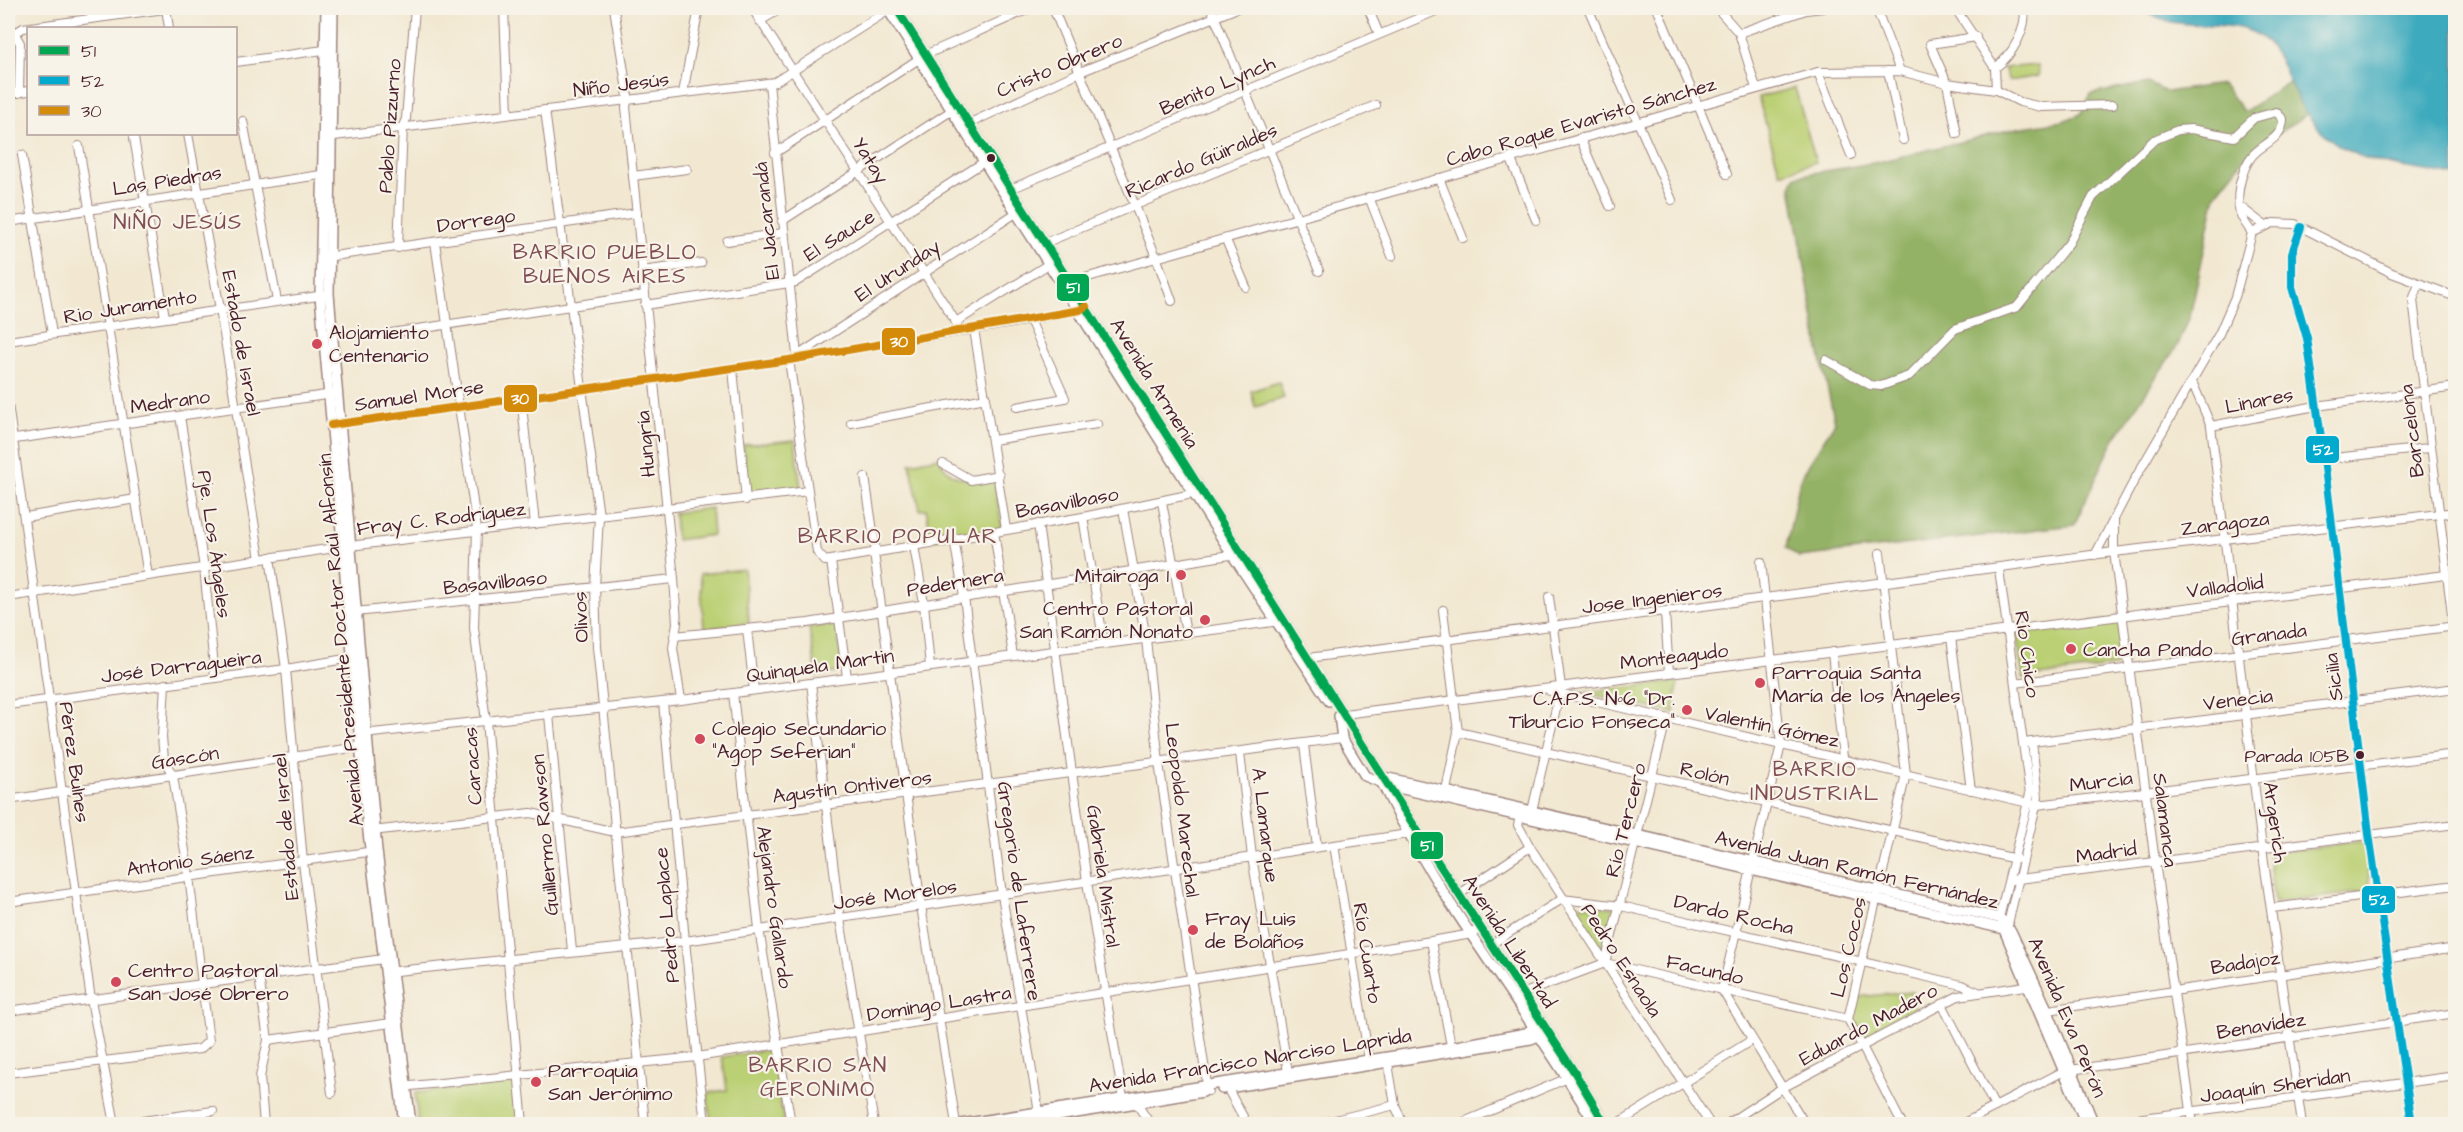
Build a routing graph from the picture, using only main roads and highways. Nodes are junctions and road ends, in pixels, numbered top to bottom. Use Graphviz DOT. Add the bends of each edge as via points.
graph roads {
  1 [pos="326,8"];
  2 [pos="333,8"];
  3 [pos="891,8"];
  4 [pos="328,49"];
  5 [pos="345,547"];
  6 [pos="1280,621"];
  7 [pos="355,657"];
  8 [pos="1341,715"];
  9 [pos="1385,782"];
  10 [pos="1413,793"];
  11 [pos="1445,795"];
  12 [pos="1404,810"];
  13 [pos="374,851"];
  14 [pos="1876,896"];
  15 [pos="2006,927"];
  16 [pos="1476,931"];
  17 [pos="388,972"];
  18 [pos="1538,1025"];
  19 [pos="1540,1035"];
  20 [pos="1452,1050"];
  21 [pos="2068,1071"];
  22 [pos="403,1086"];
  23 [pos="1208,1088"];
  24 [pos="1124,1102"];
  25 [pos="1040,1119"];
  26 [pos="404,1125"];
  27 [pos="411,1125"];
  28 [pos="958,1125"];
  29 [pos="1010,1125"];
  30 [pos="1595,1125"];
  31 [pos="1605,1125"];
  32 [pos="2086,1125"];
  33 [pos="2094,1125"];
  1 -- 4 [label="main road, Avenida Presidente Doctor Raúl Alfonsín"];
  2 -- 4 [label="main road, Avenida Presidente Doctor Raúl Alfonsín"];
  3 -- 6 [label="main road, Avenida Armenia"];
  4 -- 5 [label="main road, Avenida Presidente Doctor Raúl Alfonsín" via="325,295"];
  5 -- 7 [label="main road, Avenida Presidente Doctor Raúl Alfonsín"];
  5 -- 7 [label="main road, Avenida Presidente Doctor Raúl Alfonsín" via="355,612"];
  6 -- 8 [label="main road, Avenida Armenia"];
  6 -- 8 [label="main road, Avenida Armenia" via="1308,658"];
  7 -- 13 [label="main road, Avenida Presidente Doctor Raúl Alfonsín"];
  8 -- 9 [label="main road, Avenida Armenia"];
  8 -- 9 [label="main road" via="1342,738 1365,776"];
  9 -- 10 [label="main road, Avenida Juan Ramón Fernández"];
  9 -- 11 [label="main road, Avenida Juan Ramón Fernández"];
  9 -- 12 [label="main road, Avenida Libertad"];
  9 -- 16 [label="main road, Avenida Libertad" via="1408,834"];
  10 -- 11 [label="main road, Avenida Juan Ramón Fernández"];
  10 -- 12 [label="main road" via="1405,800"];
  11 -- 14 [label="main road, Avenida Juan Ramón Fernández"];
  12 -- 16 [label="main road, Avenida Libertad"];
  13 -- 17 [label="main road, Avenida Presidente Doctor Raúl Alfonsín"];
  13 -- 17 [label="main road, Avenida Presidente Doctor Raúl Alfonsín" via="383,959"];
  14 -- 15 [label="main road, Avenida Juan Ramón Fernández"];
  14 -- 15 [label="main road, Avenida Juan Ramón Fernández" via="1999,918"];
  15 -- 21 [label="main road, Avenida Eva Perón"];
  16 -- 18 [label="main road, Avenida Libertad"];
  16 -- 18 [label="main road, Avenida Libertad" via="1490,945"];
  17 -- 22 [label="main road, Avenida Presidente Doctor Raúl Alfonsín"];
  17 -- 22 [label="main road, Avenida Presidente Doctor Raúl Alfonsín" via="391,1023"];
  18 -- 19 [label="main road, Avenida Libertad"];
  18 -- 20 [label="main road, Avenida Francisco Narciso Laprida" via="1526,1033"];
  19 -- 20 [label="main road, Avenida Francisco Narciso Laprida"];
  19 -- 30 [label="main road, Avenida Libertad"];
  19 -- 31 [label="main road, Avenida Libertad"];
  20 -- 23 [label="main road, Avenida Francisco Narciso Laprida"];
  21 -- 32 [label="main road, Avenida Eva Perón"];
  21 -- 33 [label="main road, Avenida Eva Perón"];
  22 -- 26 [label="main road, Avenida Presidente Doctor Raúl Alfonsín"];
  22 -- 27 [label="main road, Avenida Presidente Doctor Raúl Alfonsín"];
  23 -- 24 [label="main road, Avenida Francisco Narciso Laprida"];
  23 -- 24 [label="main road, Avenida Francisco Narciso Laprida" via="1137,1104"];
  24 -- 25 [label="main road, Avenida Francisco Narciso Laprida"];
  25 -- 28 [label="main road, Avenida Francisco Narciso Laprida"];
  25 -- 29 [label="main road, Avenida Francisco Narciso Laprida"];
}
